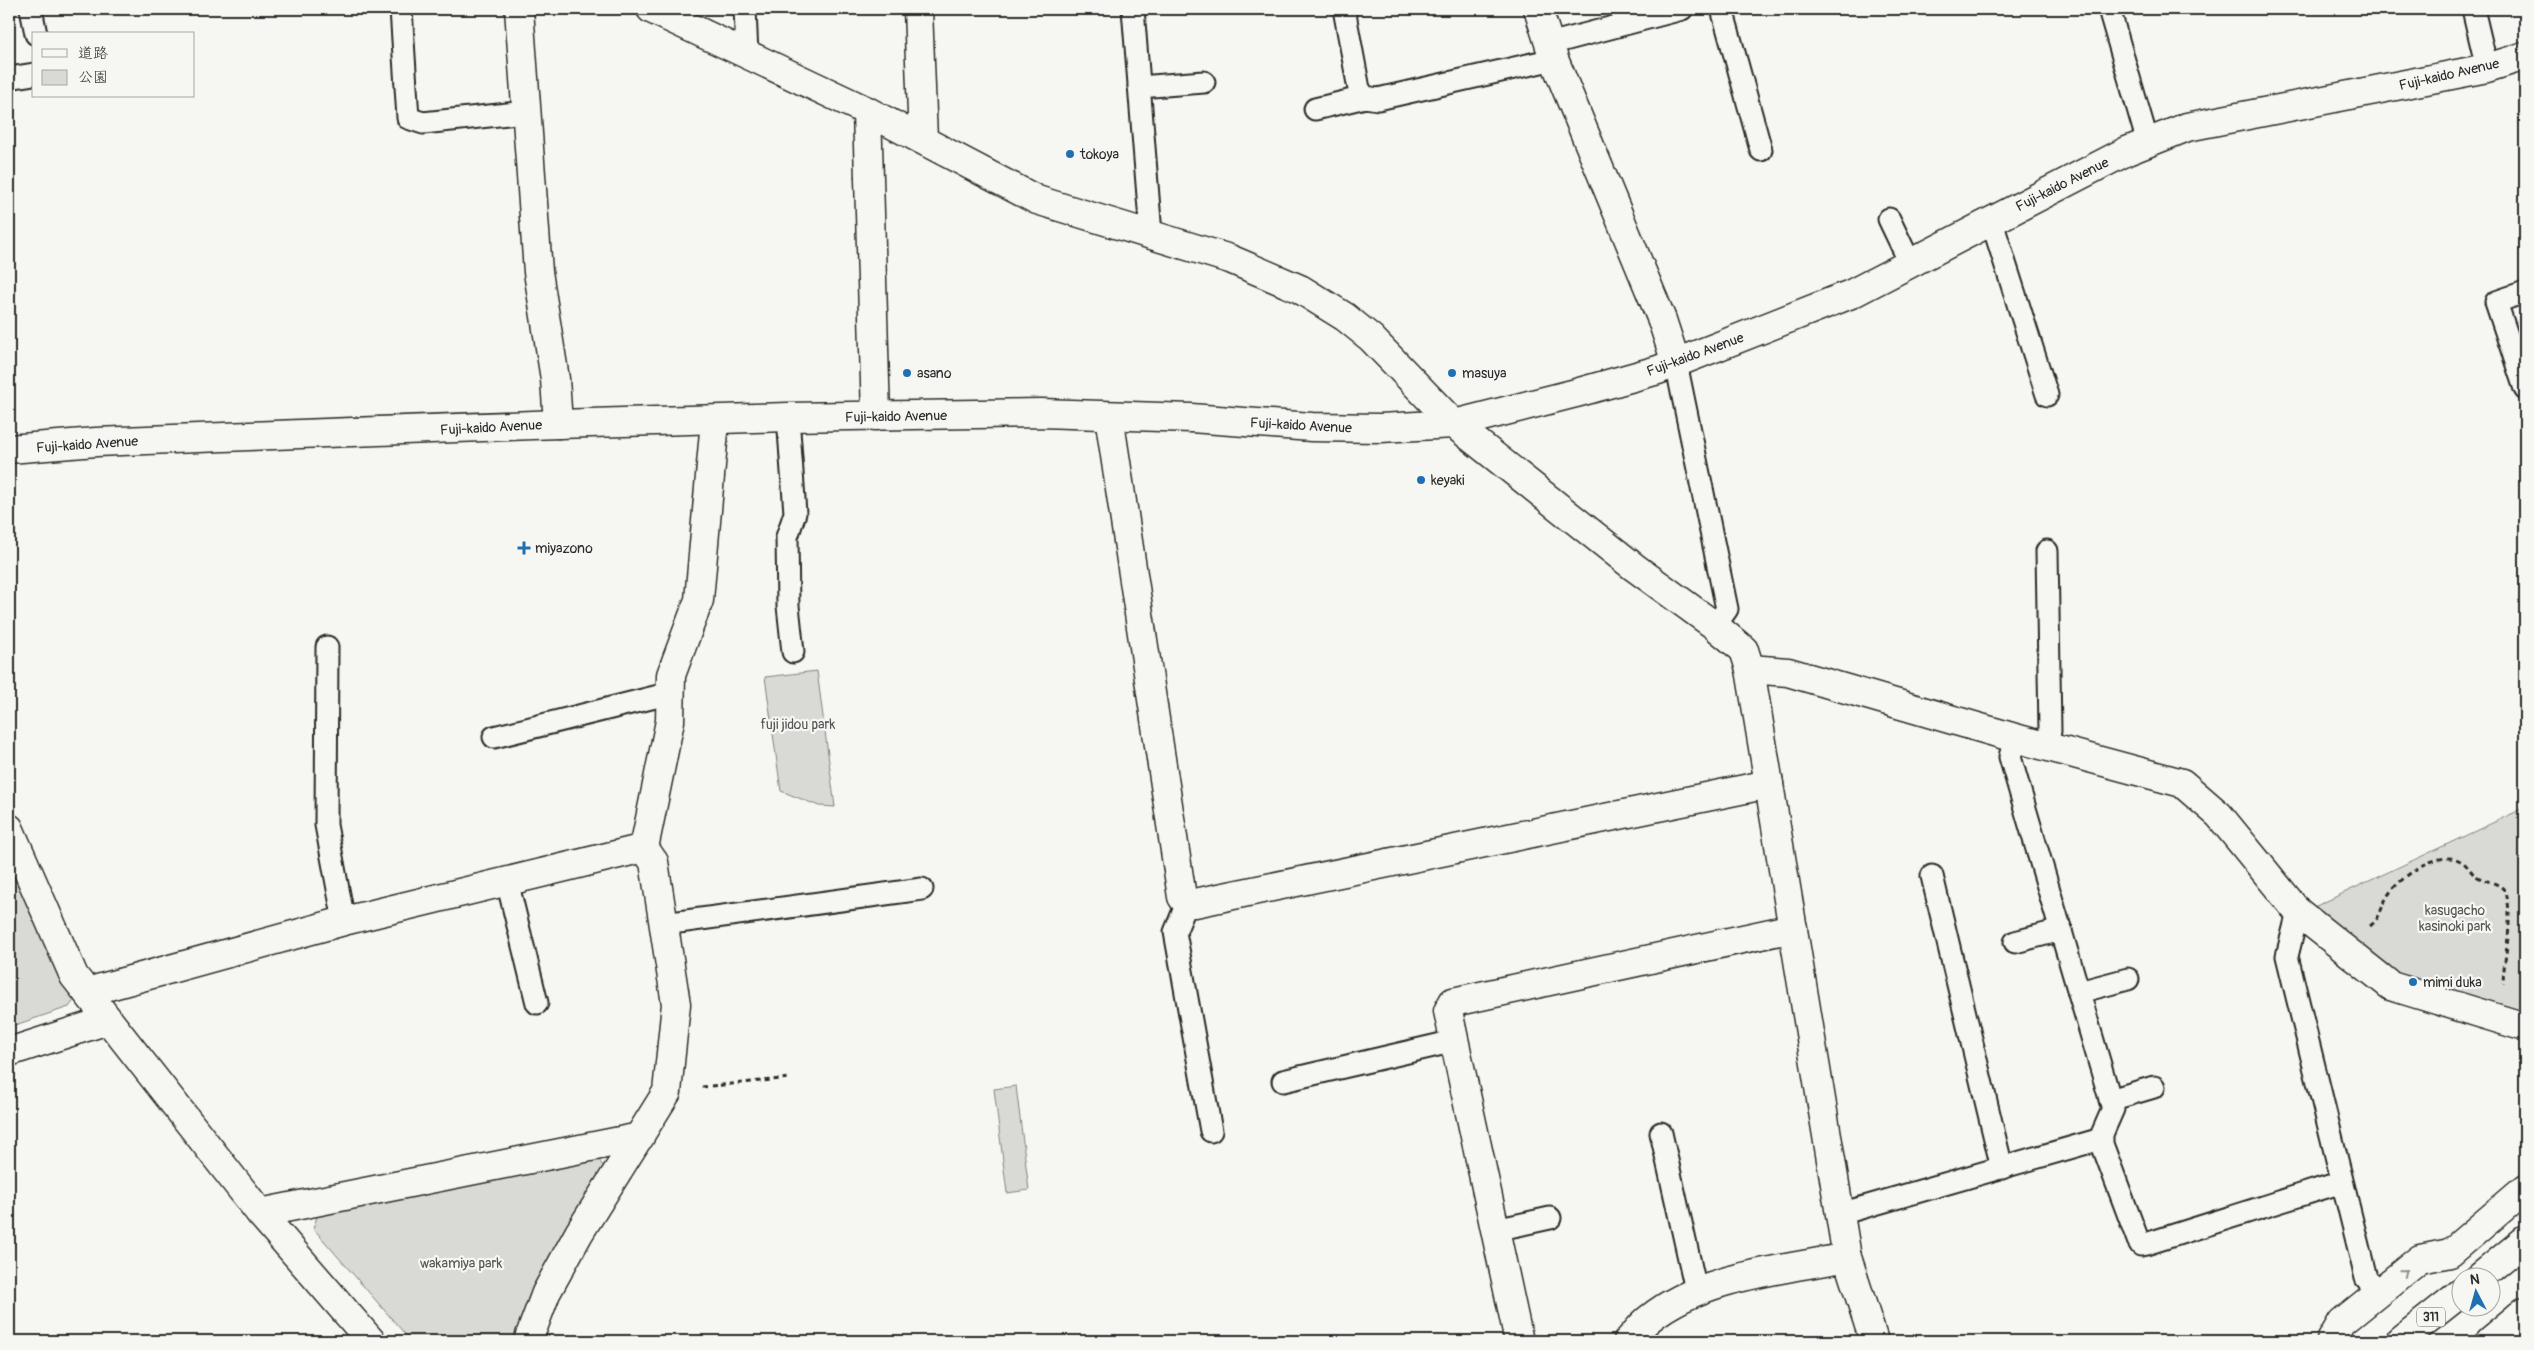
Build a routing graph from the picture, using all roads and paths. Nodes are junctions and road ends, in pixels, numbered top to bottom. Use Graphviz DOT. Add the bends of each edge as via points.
graph roads {
  1 [pos="31,9"];
  2 [pos="401,9"];
  3 [pos="519,9"];
  4 [pos="650,9"];
  5 [pos="745,9"];
  6 [pos="918,9"];
  7 [pos="1133,9"];
  8 [pos="1344,9"];
  9 [pos="1538,9"];
  10 [pos="1682,9"];
  11 [pos="1722,9"];
  12 [pos="2109,9"];
  13 [pos="2473,9"];
  14 [pos="36,32"];
  15 [pos="1552,52"];
  16 [pos="747,54"];
  17 [pos="2525,56"];
  18 [pos="2487,68"];
  19 [pos="32,74"];
  20 [pos="9,78"];
  21 [pos="1204,82"];
  22 [pos="1139,87"];
  23 [pos="1365,97"];
  24 [pos="1315,109"];
  25 [pos="867,111"];
  26 [pos="526,112"];
  27 [pos="923,140"];
  28 [pos="2148,142"];
  29 [pos="1761,150"];
  30 [pos="1991,219"];
  31 [pos="1889,220"];
  32 [pos="1151,234"];
  33 [pos="1910,262"];
  34 [pos="2525,292"];
  35 [pos="1676,363"];
  36 [pos="2525,389"];
  37 [pos="2047,395"];
  38 [pos="876,416"];
  39 [pos="1109,416"];
  40 [pos="788,417"];
  41 [pos="715,420"];
  42 [pos="558,424"];
  43 [pos="1454,424"];
  44 [pos="9,449"];
  45 [pos="2046,551"];
  46 [pos="1715,626"];
  47 [pos="327,647"];
  48 [pos="793,652"];
  49 [pos="1750,669"];
  50 [pos="671,694"];
  51 [pos="494,737"];
  52 [pos="2016,738"];
  53 [pos="2047,746"];
  54 [pos="1769,784"];
  55 [pos="9,828"];
  56 [pos="644,848"];
  57 [pos="1932,876"];
  58 [pos="507,881"];
  59 [pos="922,889"];
  60 [pos="1187,903"];
  61 [pos="2298,912"];
  62 [pos="344,920"];
  63 [pos="664,924"];
  64 [pos="1793,928"];
  65 [pos="2061,930"];
  66 [pos="2015,942"];
  67 [pos="2346,950"];
  68 [pos="2128,979"];
  69 [pos="87,992"];
  70 [pos="2079,992"];
  71 [pos="537,1003"];
  72 [pos="108,1020"];
  73 [pos="2513,1024"];
  74 [pos="1455,1041"];
  75 [pos="9,1052"];
  76 [pos="791,1078"];
  77 [pos="1283,1081"];
  78 [pos="2154,1087"];
  79 [pos="667,1090"];
  80 [pos="2110,1100"];
  81 [pos="1211,1131"];
  82 [pos="1661,1133"];
  83 [pos="640,1137"];
  84 [pos="2102,1139"];
  85 [pos="2002,1168"];
  86 [pos="2342,1182"];
  87 [pos="2525,1189"];
  88 [pos="260,1213"];
  89 [pos="1840,1214"];
  90 [pos="1550,1218"];
  91 [pos="1495,1230"];
  92 [pos="2525,1240"];
  93 [pos="1847,1257"];
  94 [pos="2491,1268"];
  95 [pos="1696,1290"];
  96 [pos="2378,1293"];
  97 [pos="2452,1300"];
  98 [pos="2522,1323"];
  99 [pos="371,1341"];
  100 [pos="528,1341"];
  101 [pos="1519,1341"];
  102 [pos="1628,1341"];
  103 [pos="1874,1341"];
  104 [pos="2331,1341"];
  105 [pos="2400,1341"];
  106 [pos="2489,1341"];
  1 -- 14 [label="lane"];
  2 -- 26 [label="lane" via="408,118 423,123"];
  3 -- 26 [label="street"];
  4 -- 16 [label="street"];
  5 -- 16 [label="lane"];
  6 -- 27 [label="street"];
  7 -- 22 [label="lane"];
  8 -- 23 [label="lane" via="1359,89"];
  9 -- 15 [label="street"];
  10 -- 15 [label="lane"];
  11 -- 29 [label="lane"];
  12 -- 28 [label="lane"];
  13 -- 18 [label="lane"];
  15 -- 23 [label="lane" via="1378,99"];
  15 -- 35 [label="street" via="1662,320"];
  16 -- 25 [label="street"];
  17 -- 18 [label="street, Fuji-kaido Avenue"];
  18 -- 28 [label="street, Fuji-kaido Avenue" via="2187,127"];
  19 -- 20 [label="lane"];
  21 -- 22 [label="lane"];
  22 -- 32 [label="lane"];
  23 -- 24 [label="lane"];
  25 -- 27 [label="street"];
  25 -- 38 [label="street"];
  26 -- 42 [label="street" via="538,272 555,379"];
  27 -- 32 [label="street" via="1037,200"];
  28 -- 30 [label="street, Fuji-kaido Avenue"];
  30 -- 33 [label="street, Fuji-kaido Avenue"];
  30 -- 37 [label="lane"];
  31 -- 33 [label="lane"];
  32 -- 43 [label="street" via="1230,259 1300,289 1345,317 1385,351"];
  33 -- 35 [label="street, Fuji-kaido Avenue" via="1851,294"];
  34 -- 36 [label="lane" via="2496,302"];
  35 -- 43 [label="street, Fuji-kaido Avenue"];
  35 -- 46 [label="lane" via="1727,609"];
  38 -- 39 [label="street, Fuji-kaido Avenue" via="1041,413"];
  38 -- 40 [label="street, Fuji-kaido Avenue"];
  39 -- 43 [label="street, Fuji-kaido Avenue" via="1312,427"];
  39 -- 60 [label="street" via="1182,897"];
  40 -- 41 [label="street, Fuji-kaido Avenue"];
  40 -- 48 [label="lane" via="795,513 787,537 788,606"];
  41 -- 42 [label="street, Fuji-kaido Avenue"];
  41 -- 50 [label="street" via="699,600 671,675"];
  42 -- 44 [label="street, Fuji-kaido Avenue" via="96,442"];
  43 -- 46 [label="street" via="1634,567"];
  45 -- 53 [label="lane" via="2050,731"];
  46 -- 49 [label="street" via="1744,650"];
  47 -- 62 [label="lane" via="326,826"];
  49 -- 52 [label="street" via="1788,672 1870,687"];
  49 -- 54 [label="street"];
  50 -- 51 [label="lane"];
  50 -- 56 [label="street" via="670,721"];
  52 -- 53 [label="street"];
  52 -- 65 [label="lane" via="2010,756"];
  53 -- 61 [label="street" via="2182,783 2219,815"];
  54 -- 60 [label="street"];
  54 -- 64 [label="street"];
  55 -- 69 [label="street" via="74,976"];
  56 -- 58 [label="street"];
  56 -- 63 [label="street" via="654,862"];
  57 -- 85 [label="lane"];
  58 -- 62 [label="street"];
  58 -- 71 [label="lane"];
  59 -- 63 [label="lane"];
  60 -- 81 [label="lane" via="1175,932"];
  61 -- 67 [label="street"];
  61 -- 86 [label="lane" via="2287,956"];
  62 -- 69 [label="street"];
  63 -- 79 [label="street" via="676,1004"];
  64 -- 74 [label="street" via="1453,1002 1448,1011"];
  64 -- 89 [label="street"];
  65 -- 66 [label="lane"];
  65 -- 70 [label="lane"];
  67 -- 73 [label="street" via="2391,986"];
  67 -- 73 [label="path" via="2380,918 2386,898 2400,880 2440,859 2462,861 2476,876 2502,886 2506,892 2510,935 2504,962"];
  68 -- 70 [label="lane"];
  69 -- 72 [label="street"];
  70 -- 80 [label="lane"];
  72 -- 75 [label="street"];
  72 -- 88 [label="street"];
  74 -- 77 [label="lane"];
  74 -- 91 [label="street"];
  76 -- 79 [label="path"];
  78 -- 80 [label="lane"];
  79 -- 83 [label="street"];
  80 -- 84 [label="lane" via="2112,1113"];
  82 -- 95 [label="lane"];
  83 -- 88 [label="street"];
  83 -- 100 [label="street" via="579,1233 546,1293"];
  84 -- 85 [label="lane"];
  84 -- 86 [label="lane" via="2141,1245"];
  85 -- 89 [label="lane"];
  86 -- 96 [label="lane" via="2366,1278"];
  96 -- 87 [label="street, one-way" via="2420,1259 2450,1253"];
  88 -- 99 [label="street"];
  89 -- 93 [label="street"];
  90 -- 91 [label="lane"];
  91 -- 101 [label="street"];
  92 -- 94 [label="street"];
  93 -- 95 [label="street"];
  93 -- 103 [label="street"];
  95 -- 102 [label="street" via="1649,1319"];
  96 -- 104 [label="street" via="2342,1322"];
  97 -- 105 [label="street, 311"];
  98 -- 106 [label="street"];
}
